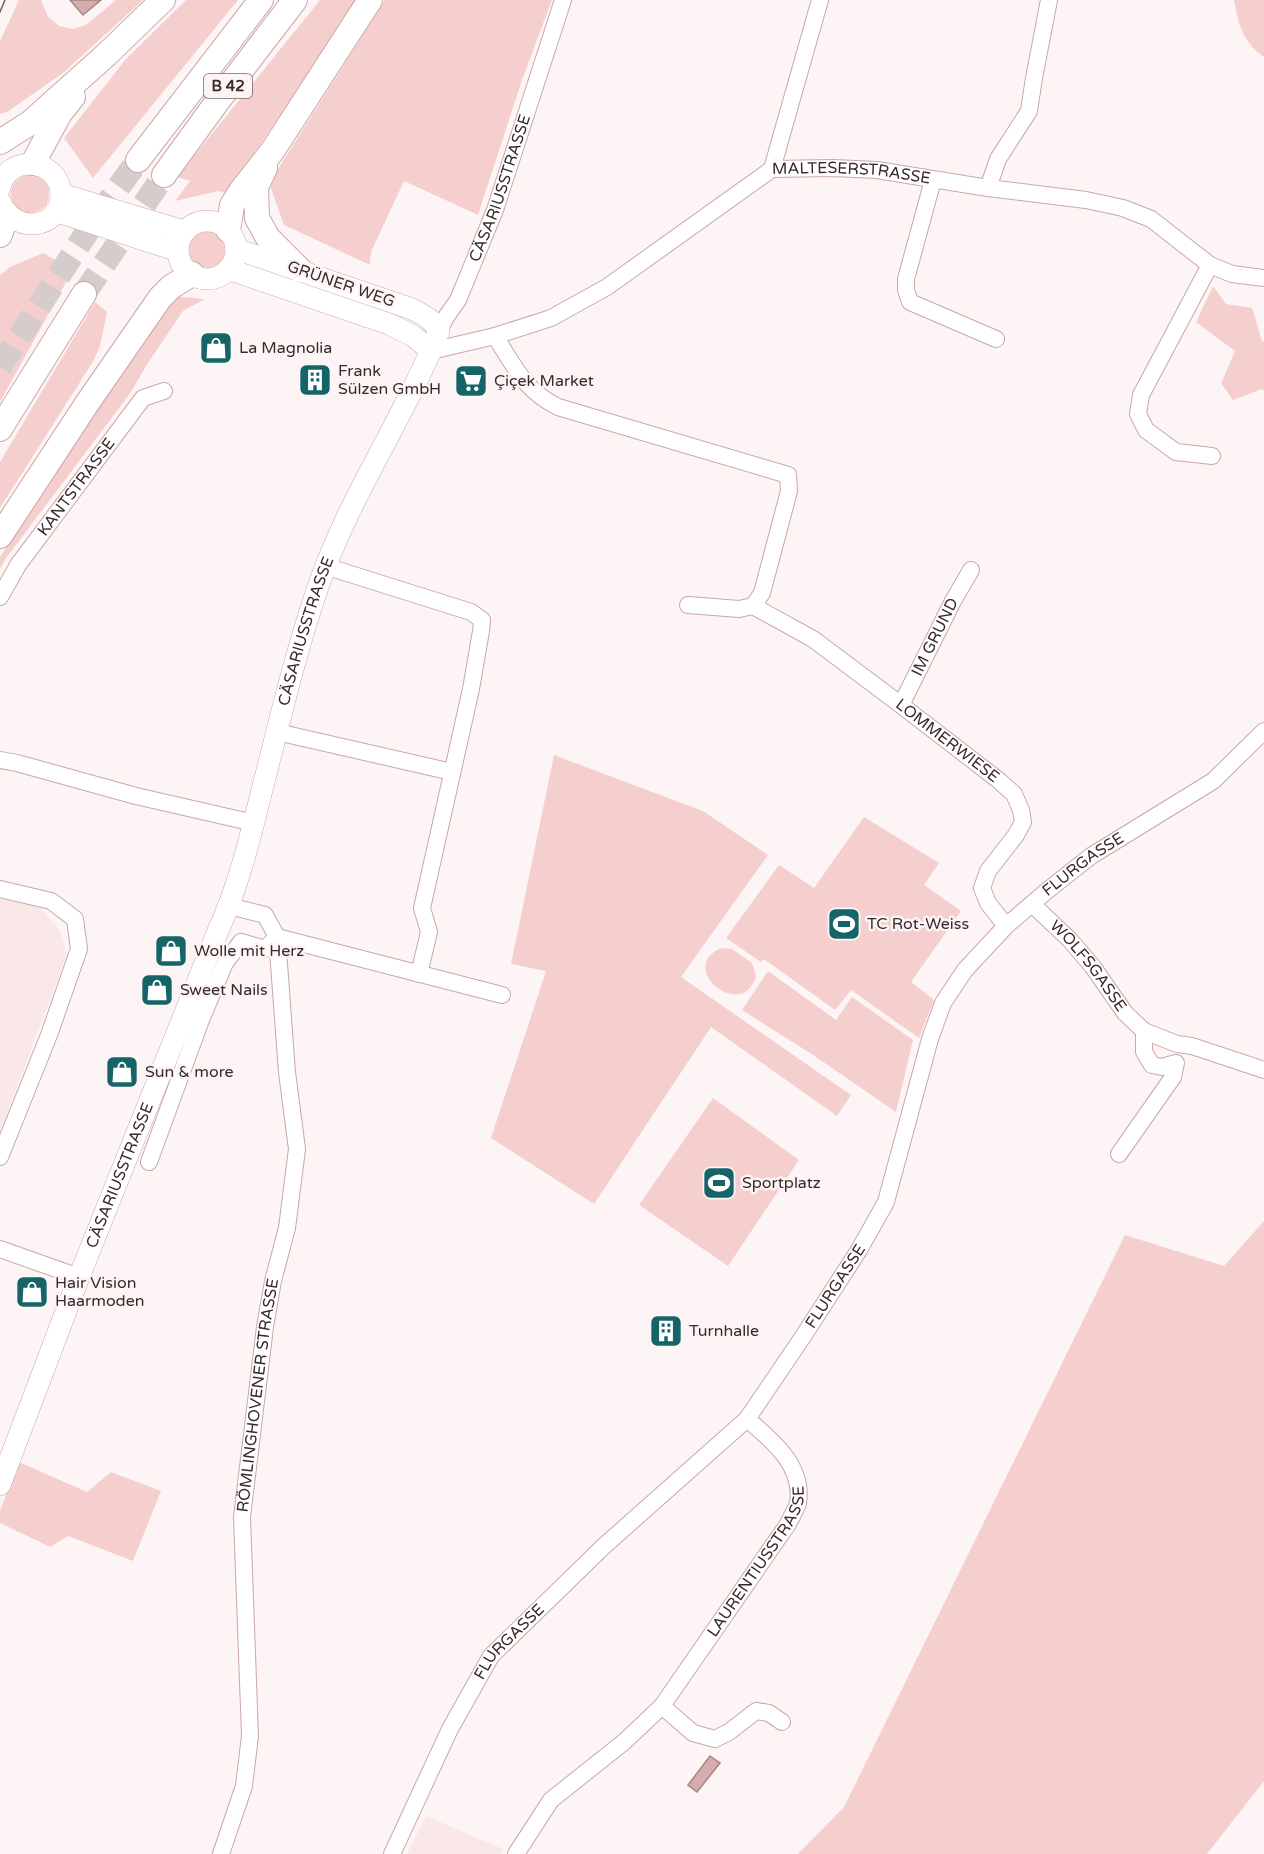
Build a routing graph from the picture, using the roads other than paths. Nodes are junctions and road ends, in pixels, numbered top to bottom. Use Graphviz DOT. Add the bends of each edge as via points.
graph roads {
  1 [pos="163,0"];
  2 [pos="261,0"];
  3 [pos="295,0"];
  4 [pos="370,0"];
  5 [pos="563,0"];
  6 [pos="820,0"];
  7 [pos="1049,0"];
  8 [pos="106,55"];
  9 [pos="0,141"];
  10 [pos="273,150"];
  11 [pos="138,160"];
  12 [pos="33,164"];
  13 [pos="772,169"];
  14 [pos="164,175"];
  15 [pos="2,179"];
  16 [pos="933,180"];
  17 [pos="988,188"];
  18 [pos="58,202"];
  19 [pos="2,217"];
  20 [pos="232,239"];
  21 [pos="181,241"];
  22 [pos="1210,265"];
  23 [pos="228,269"];
  24 [pos="300,270"];
  25 [pos="192,274"];
  26 [pos="1264,278"];
  27 [pos="84,294"];
  28 [pos="439,331"];
  29 [pos="495,336"];
  30 [pos="996,339"];
  31 [pos="431,351"];
  32 [pos="164,391"];
  33 [pos="0,429"];
  34 [pos="1212,456"];
  35 [pos="0,536"];
  36 [pos="325,566"];
  37 [pos="971,570"];
  38 [pos="0,597"];
  39 [pos="688,605"];
  40 [pos="753,606"];
  41 [pos="902,705"];
  42 [pos="1264,730"];
  43 [pos="277,732"];
  44 [pos="0,760"];
  45 [pos="452,772"];
  46 [pos="254,823"];
  47 [pos="0,889"];
  48 [pos="1032,904"];
  49 [pos="229,906"];
  50 [pos="1006,926"];
  51 [pos="277,937"];
  52 [pos="418,974"];
  53 [pos="502,995"];
  54 [pos="1144,1031"];
  55 [pos="1177,1044"];
  56 [pos="1176,1063"];
  57 [pos="1264,1070"];
  58 [pos="1119,1154"];
  59 [pos="0,1157"];
  60 [pos="149,1162"];
  61 [pos="0,1249"];
  62 [pos="79,1277"];
  63 [pos="747,1419"];
  64 [pos="0,1485"];
  65 [pos="662,1706"];
  66 [pos="782,1722"];
  67 [pos="221,1854"];
  68 [pos="392,1854"];
  69 [pos="516,1854"];
  1 -- 8 [label="highway"];
  2 -- 11 [label="highway, B 42"];
  3 -- 14 [label="highway, B 42"];
  4 -- 10 [label="highway"];
  5 -- 28 [label="street, CÄSARIUSSTRASSE" via="495,210 458,300"];
  6 -- 13 [label="street"];
  7 -- 17 [label="street" via="1029,111 998,159"];
  8 -- 9 [label="highway" via="30,123"];
  8 -- 12 [label="highway" via="60,113"];
  10 -- 20 [label="highway" via="232,205"];
  10 -- 24 [label="highway" via="256,187 257,218 268,238"];
  12 -- 15 [label="main road" via="13,168"];
  12 -- 18 [label="main road" via="55,177 59,185"];
  13 -- 16 [label="street, MALTESERSTRASSE" via="877,170"];
  13 -- 29 [label="street, MALTESERSTRASSE" via="607,287 551,318"];
  16 -- 17 [label="street, MALTESERSTRASSE"];
  16 -- 30 [label="street" via="906,279 910,302"];
  17 -- 22 [label="street, MALTESERSTRASSE" via="1122,208 1151,219"];
  18 -- 19 [label="main road" via="49,218 41,223 23,224"];
  18 -- 21 [label="main road"];
  20 -- 21 [label="main road, GRÜNER WEG" via="216,222 202,221 195,223"];
  20 -- 23 [label="main road" via="232,263"];
  20 -- 24 [label="main road, GRÜNER WEG"];
  21 -- 25 [label="main road" via="180,260"];
  22 -- 26 [label="street, MALTESERSTRASSE" via="1232,274"];
  22 -- 34 [label="street" via="1142,396 1138,414 1146,430 1176,452"];
  23 -- 25 [label="main road" via="207,279"];
  23 -- 31 [label="main road, GRÜNER WEG" via="389,324"];
  24 -- 28 [label="main road, GRÜNER WEG" via="412,309 435,323"];
  25 -- 35 [label="highway" via="160,298"];
  27 -- 33 [label="highway"];
  28 -- 31 [label="main road, CÄSARIUSSTRASSE"];
  29 -- 31 [label="street, MALTESERSTRASSE"];
  29 -- 40 [label="street" via="522,378 551,404 788,475 789,491 762,593"];
  31 -- 36 [label="main road, CÄSARIUSSTRASSE"];
  32 -- 38 [label="street, KANTSTRASSE" via="143,398 18,565"];
  36 -- 43 [label="main road, CÄSARIUSSTRASSE"];
  36 -- 45 [label="street" via="471,612 482,620"];
  37 -- 41 [label="street, IM GRUND"];
  39 -- 40 [label="street" via="739,609"];
  40 -- 41 [label="street, LOMMERWIESE" via="813,639"];
  41 -- 50 [label="street, LOMMERWIESE" via="1014,794 1023,822 988,871 982,888"];
  42 -- 48 [label="street, FLURGASSE" via="1213,781 1091,856"];
  43 -- 45 [label="street"];
  43 -- 46 [label="main road, CÄSARIUSSTRASSE"];
  44 -- 46 [label="street"];
  45 -- 52 [label="street" via="422,908 429,932"];
  46 -- 49 [label="main road, CÄSARIUSSTRASSE"];
  47 -- 59 [label="street" via="51,902 75,919 79,949"];
  48 -- 50 [label="street, FLURGASSE"];
  48 -- 54 [label="street, WOLFSGASSE" via="1070,940 1125,1013"];
  49 -- 51 [label="street" via="265,915"];
  49 -- 62 [label="main road, CÄSARIUSSTRASSE"];
  50 -- 63 [label="street, FLURGASSE" via="965,970 943,1003 886,1202 859,1250"];
  51 -- 52 [label="street"];
  51 -- 60 [label="street" via="265,949 241,942 225,963"];
  51 -- 67 [label="street, RÖMLINGHOVENER STRASSE" via="297,1149 287,1228 265,1327 242,1517 249,1746 244,1786"];
  52 -- 53 [label="street"];
  54 -- 55 [label="street, WOLFSGASSE"];
  54 -- 56 [label="street" via="1144,1052 1152,1065"];
  55 -- 56 [label="street"];
  55 -- 57 [label="street, WOLFSGASSE"];
  56 -- 58 [label="street" via="1173,1077"];
  61 -- 62 [label="street"];
  62 -- 64 [label="main road, CÄSARIUSSTRASSE"];
  63 -- 65 [label="street, LAURENTIUSSTRASSE" via="784,1454 794,1470 798,1504"];
  63 -- 68 [label="street, FLURGASSE" via="604,1546 491,1656 450,1729"];
  65 -- 66 [label="street" via="693,1733 715,1739 756,1711 770,1713"];
  65 -- 69 [label="street, LAURENTIUSSTRASSE" via="551,1800"];
}
